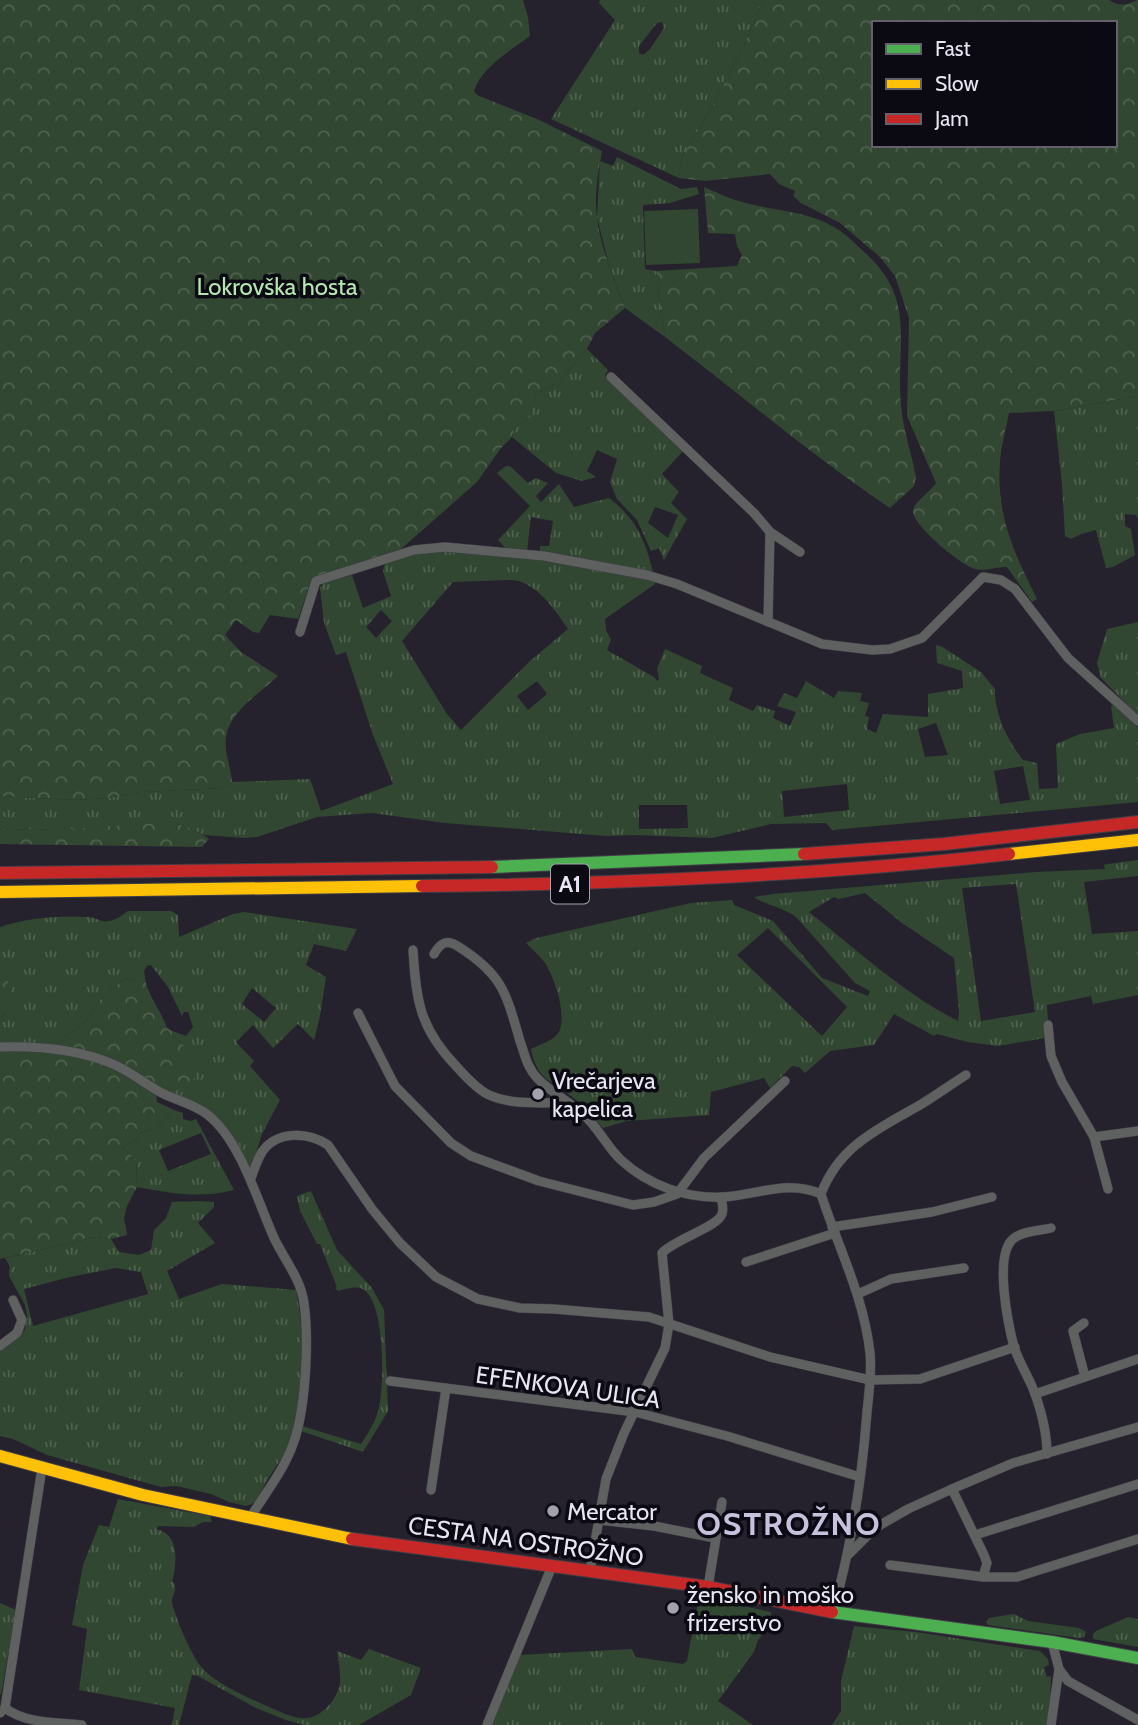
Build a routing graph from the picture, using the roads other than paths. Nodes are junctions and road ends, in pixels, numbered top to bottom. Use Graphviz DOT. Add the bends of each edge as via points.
graph roads {
  1 [pos="611,377"];
  2 [pos="770,532"];
  3 [pos="800,552"];
  4 [pos="768,622"];
  5 [pos="300,632"];
  6 [pos="1138,721"];
  7 [pos="1138,821"];
  8 [pos="1138,840"];
  9 [pos="0,873"];
  10 [pos="0,892"];
  11 [pos="413,950"];
  12 [pos="434,954"];
  13 [pos="358,1013"];
  14 [pos="1048,1025"];
  15 [pos="0,1047"];
  16 [pos="966,1075"];
  17 [pos="785,1080"];
  18 [pos="571,1103"];
  19 [pos="1138,1131"];
  20 [pos="1094,1137"];
  21 [pos="251,1178"];
  22 [pos="1108,1189"];
  23 [pos="677,1194"];
  24 [pos="821,1194"];
  25 [pos="722,1197"];
  26 [pos="992,1197"];
  27 [pos="1051,1228"];
  28 [pos="833,1230"];
  29 [pos="746,1262"];
  30 [pos="964,1268"];
  31 [pos="858,1294"];
  32 [pos="13,1300"];
  33 [pos="1084,1323"];
  34 [pos="669,1324"];
  35 [pos="0,1346"];
  36 [pos="1015,1348"];
  37 [pos="1138,1359"];
  38 [pos="1085,1377"];
  39 [pos="870,1380"];
  40 [pos="390,1381"];
  41 [pos="446,1388"];
  42 [pos="1035,1394"];
  43 [pos="635,1412"];
  44 [pos="1138,1427"];
  45 [pos="1046,1454"];
  46 [pos="0,1456"];
  47 [pos="42,1468"];
  48 [pos="860,1477"];
  49 [pos="1138,1484"];
  50 [pos="952,1489"];
  51 [pos="431,1490"];
  52 [pos="722,1502"];
  53 [pos="254,1513"];
  54 [pos="599,1520"];
  55 [pos="975,1535"];
  56 [pos="715,1538"];
  57 [pos="1138,1539"];
  58 [pos="848,1555"];
  59 [pos="890,1565"];
  60 [pos="552,1566"];
  61 [pos="590,1570"];
  62 [pos="983,1577"];
  63 [pos="708,1587"];
  64 [pos="833,1612"];
  65 [pos="1052,1642"];
  66 [pos="1138,1658"];
  67 [pos="1059,1669"];
  68 [pos="2,1711"];
  69 [pos="1138,1720"];
  70 [pos="82,1725"];
  71 [pos="486,1725"];
  72 [pos="1051,1725"];
  1 -- 2 [label="street"];
  2 -- 3 [label="street"];
  2 -- 4 [label="street"];
  4 -- 5 [label="street" via="647,576 544,556 445,547 414,550 316,581"];
  4 -- 6 [label="street" via="822,644 890,649 922,638 983,577 1001,580 1015,589 1068,658"];
  7 -- 9 [label="main road, A1" via="913,847 708,858 444,868"];
  8 -- 10 [label="main road, A1" via="913,865 584,884"];
  11 -- 18 [label="street" via="420,1009 428,1030 463,1074 488,1095 523,1103"];
  12 -- 18 [label="street" via="440,944 453,943 499,980 530,1071"];
  13 -- 23 [label="street" via="396,1086 451,1143 471,1156 539,1181 632,1205"];
  14 -- 20 [label="street" via="1051,1056"];
  15 -- 21 [label="street" via="47,1048 114,1065 207,1114 221,1128"];
  16 -- 24 [label="street" via="863,1137 834,1168"];
  17 -- 23 [label="street" via="704,1158"];
  18 -- 23 [label="street" via="620,1159"];
  19 -- 20 [label="street"];
  20 -- 22 [label="street"];
  21 -- 34 [label="street" via="263,1152 281,1138 292,1134 320,1139 400,1243 436,1277 478,1299 520,1308 649,1317"];
  21 -- 53 [label="street" via="300,1288 305,1313 303,1394 296,1433"];
  23 -- 25 [label="street"];
  24 -- 25 [label="street" via="794,1186"];
  24 -- 28 [label="street"];
  25 -- 34 [label="street" via="723,1213 716,1223 662,1253"];
  26 -- 28 [label="street"];
  27 -- 36 [label="street" via="1022,1234 1005,1250 1004,1288"];
  28 -- 29 [label="street"];
  28 -- 31 [label="street"];
  30 -- 31 [label="street" via="891,1279"];
  31 -- 39 [label="street" via="870,1353"];
  32 -- 35 [label="street" via="22,1320 17,1334"];
  33 -- 38 [label="street" via="1073,1331"];
  34 -- 39 [label="street" via="770,1357"];
  34 -- 43 [label="street" via="665,1348"];
  36 -- 39 [label="street" via="920,1379"];
  36 -- 42 [label="street"];
  37 -- 38 [label="street"];
  38 -- 42 [label="street"];
  39 -- 48 [label="street"];
  40 -- 41 [label="street, EFENKOVA ULICA"];
  41 -- 43 [label="street, EFENKOVA ULICA"];
  41 -- 51 [label="street"];
  42 -- 45 [label="street"];
  43 -- 48 [label="street, EFENKOVA ULICA"];
  43 -- 54 [label="street" via="606,1479"];
  44 -- 45 [label="street"];
  45 -- 50 [label="street"];
  46 -- 47 [label="main road, CESTA NA OSTROŽNO"];
  47 -- 53 [label="main road, CESTA NA OSTROŽNO" via="143,1495"];
  47 -- 68 [label="street"];
  48 -- 58 [label="street"];
  49 -- 55 [label="street"];
  50 -- 55 [label="street"];
  50 -- 58 [label="street" via="875,1528"];
  52 -- 56 [label="street"];
  53 -- 60 [label="main road, CESTA NA OSTROŽNO" via="358,1540"];
  54 -- 56 [label="street"];
  54 -- 61 [label="street"];
  55 -- 62 [label="street" via="987,1563"];
  56 -- 63 [label="street"];
  57 -- 62 [label="street" via="1017,1577"];
  58 -- 64 [label="street"];
  59 -- 62 [label="street"];
  60 -- 61 [label="main road, CESTA NA OSTROŽNO"];
  60 -- 71 [label="street"];
  61 -- 63 [label="main road, CESTA NA OSTROŽNO"];
  63 -- 64 [label="main road, CESTA NA OSTROŽNO"];
  64 -- 65 [label="main road, CESTA NA OSTROŽNO"];
  65 -- 66 [label="main road, CESTA NA OSTROŽNO"];
  65 -- 67 [label="street"];
  67 -- 69 [label="street" via="1068,1681"];
  67 -- 72 [label="street"];
  68 -- 70 [label="street"];
}
